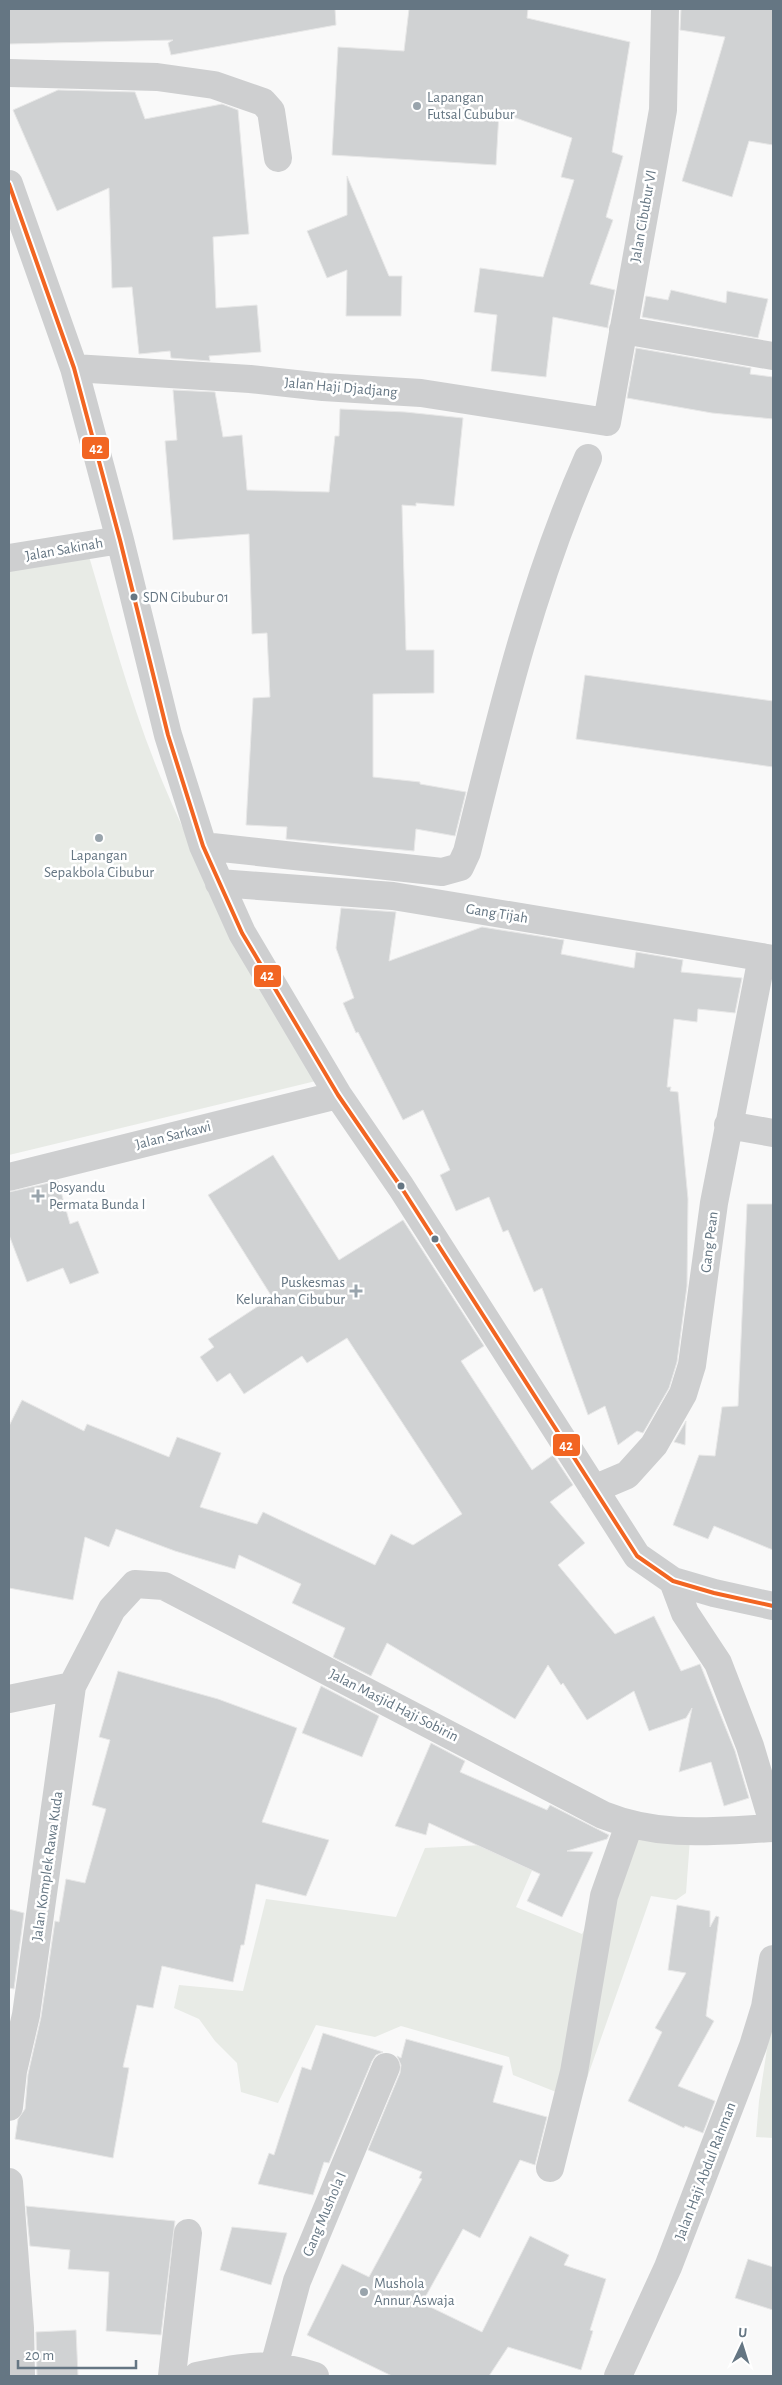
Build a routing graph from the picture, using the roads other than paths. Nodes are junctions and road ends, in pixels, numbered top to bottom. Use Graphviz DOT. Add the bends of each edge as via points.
graph roads {
  1 [pos="666,9"];
  2 [pos="9,74"];
  3 [pos="278,158"];
  4 [pos="9,184"];
  5 [pos="15,217"];
  6 [pos="623,330"];
  7 [pos="773,356"];
  8 [pos="74,368"];
  9 [pos="608,422"];
  10 [pos="588,458"];
  11 [pos="120,540"];
  12 [pos="9,558"];
  13 [pos="203,846"];
  14 [pos="219,883"];
  15 [pos="768,958"];
  16 [pos="338,1095"];
  17 [pos="728,1125"];
  18 [pos="773,1133"];
  19 [pos="9,1177"];
  20 [pos="594,1489"];
  21 [pos="673,1581"];
  22 [pos="773,1606"];
  23 [pos="72,1686"];
  24 [pos="9,1699"];
  25 [pos="773,1823"];
  26 [pos="629,1825"];
  27 [pos="773,1828"];
  28 [pos="773,1960"];
  29 [pos="386,2067"];
  30 [pos="9,2107"];
  31 [pos="550,2168"];
  32 [pos="9,2182"];
  33 [pos="188,2233"];
  34 [pos="274,2366"];
  35 [pos="21,2376"];
  36 [pos="172,2376"];
  37 [pos="197,2376"];
  38 [pos="316,2376"];
  39 [pos="618,2376"];
  1 -- 6 [label="street, Jalan Cibubur VI" via="663,110"];
  2 -- 3 [label="street" via="157,77 214,85 263,102 271,112"];
  4 -- 5 [label="street"];
  5 -- 8 [label="street"];
  6 -- 7 [label="street"];
  6 -- 9 [label="street, Jalan Cibubur VI"];
  8 -- 9 [label="street, Jalan Haji Djadjang" via="421,394"];
  8 -- 11 [label="street"];
  10 -- 13 [label="street" via="562,516 528,618 467,852 460,867 442,872"];
  11 -- 12 [label="street, Jalan Sakinah"];
  11 -- 13 [label="street" via="168,735"];
  13 -- 14 [label="street"];
  14 -- 15 [label="street, Gang Tijah" via="393,896"];
  14 -- 16 [label="street" via="242,933"];
  15 -- 17 [label="street, Gang Pean"];
  16 -- 19 [label="street, Jalan Sarkawi"];
  16 -- 20 [label="street"];
  17 -- 18 [label="street"];
  17 -- 20 [label="street, Gang Pean" via="692,1365 683,1394 654,1445 627,1475"];
  20 -- 21 [label="street" via="637,1556"];
  21 -- 22 [label="street"];
  21 -- 25 [label="street" via="685,1613 718,1663 750,1746"];
  23 -- 24 [label="street"];
  23 -- 26 [label="street, Jalan Masjid Haji Sobirin" via="112,1609 135,1584 164,1586 603,1815"];
  23 -- 30 [label="street, Jalan Komplek Rawa Kuda" via="26,2015"];
  26 -- 27 [label="street, Jalan Masjid Haji Sobirin" via="696,1832"];
  26 -- 31 [label="street" via="604,1896 574,2072"];
  28 -- 39 [label="street, Jalan Haji Abdul Rahman" via="765,2006 753,2046 668,2267"];
  29 -- 34 [label="street, Gang Mushola I" via="297,2281"];
  32 -- 35 [label="street"];
  33 -- 36 [label="street"];
  34 -- 37 [label="street" via="239,2367"];
  34 -- 38 [label="street"];
}
